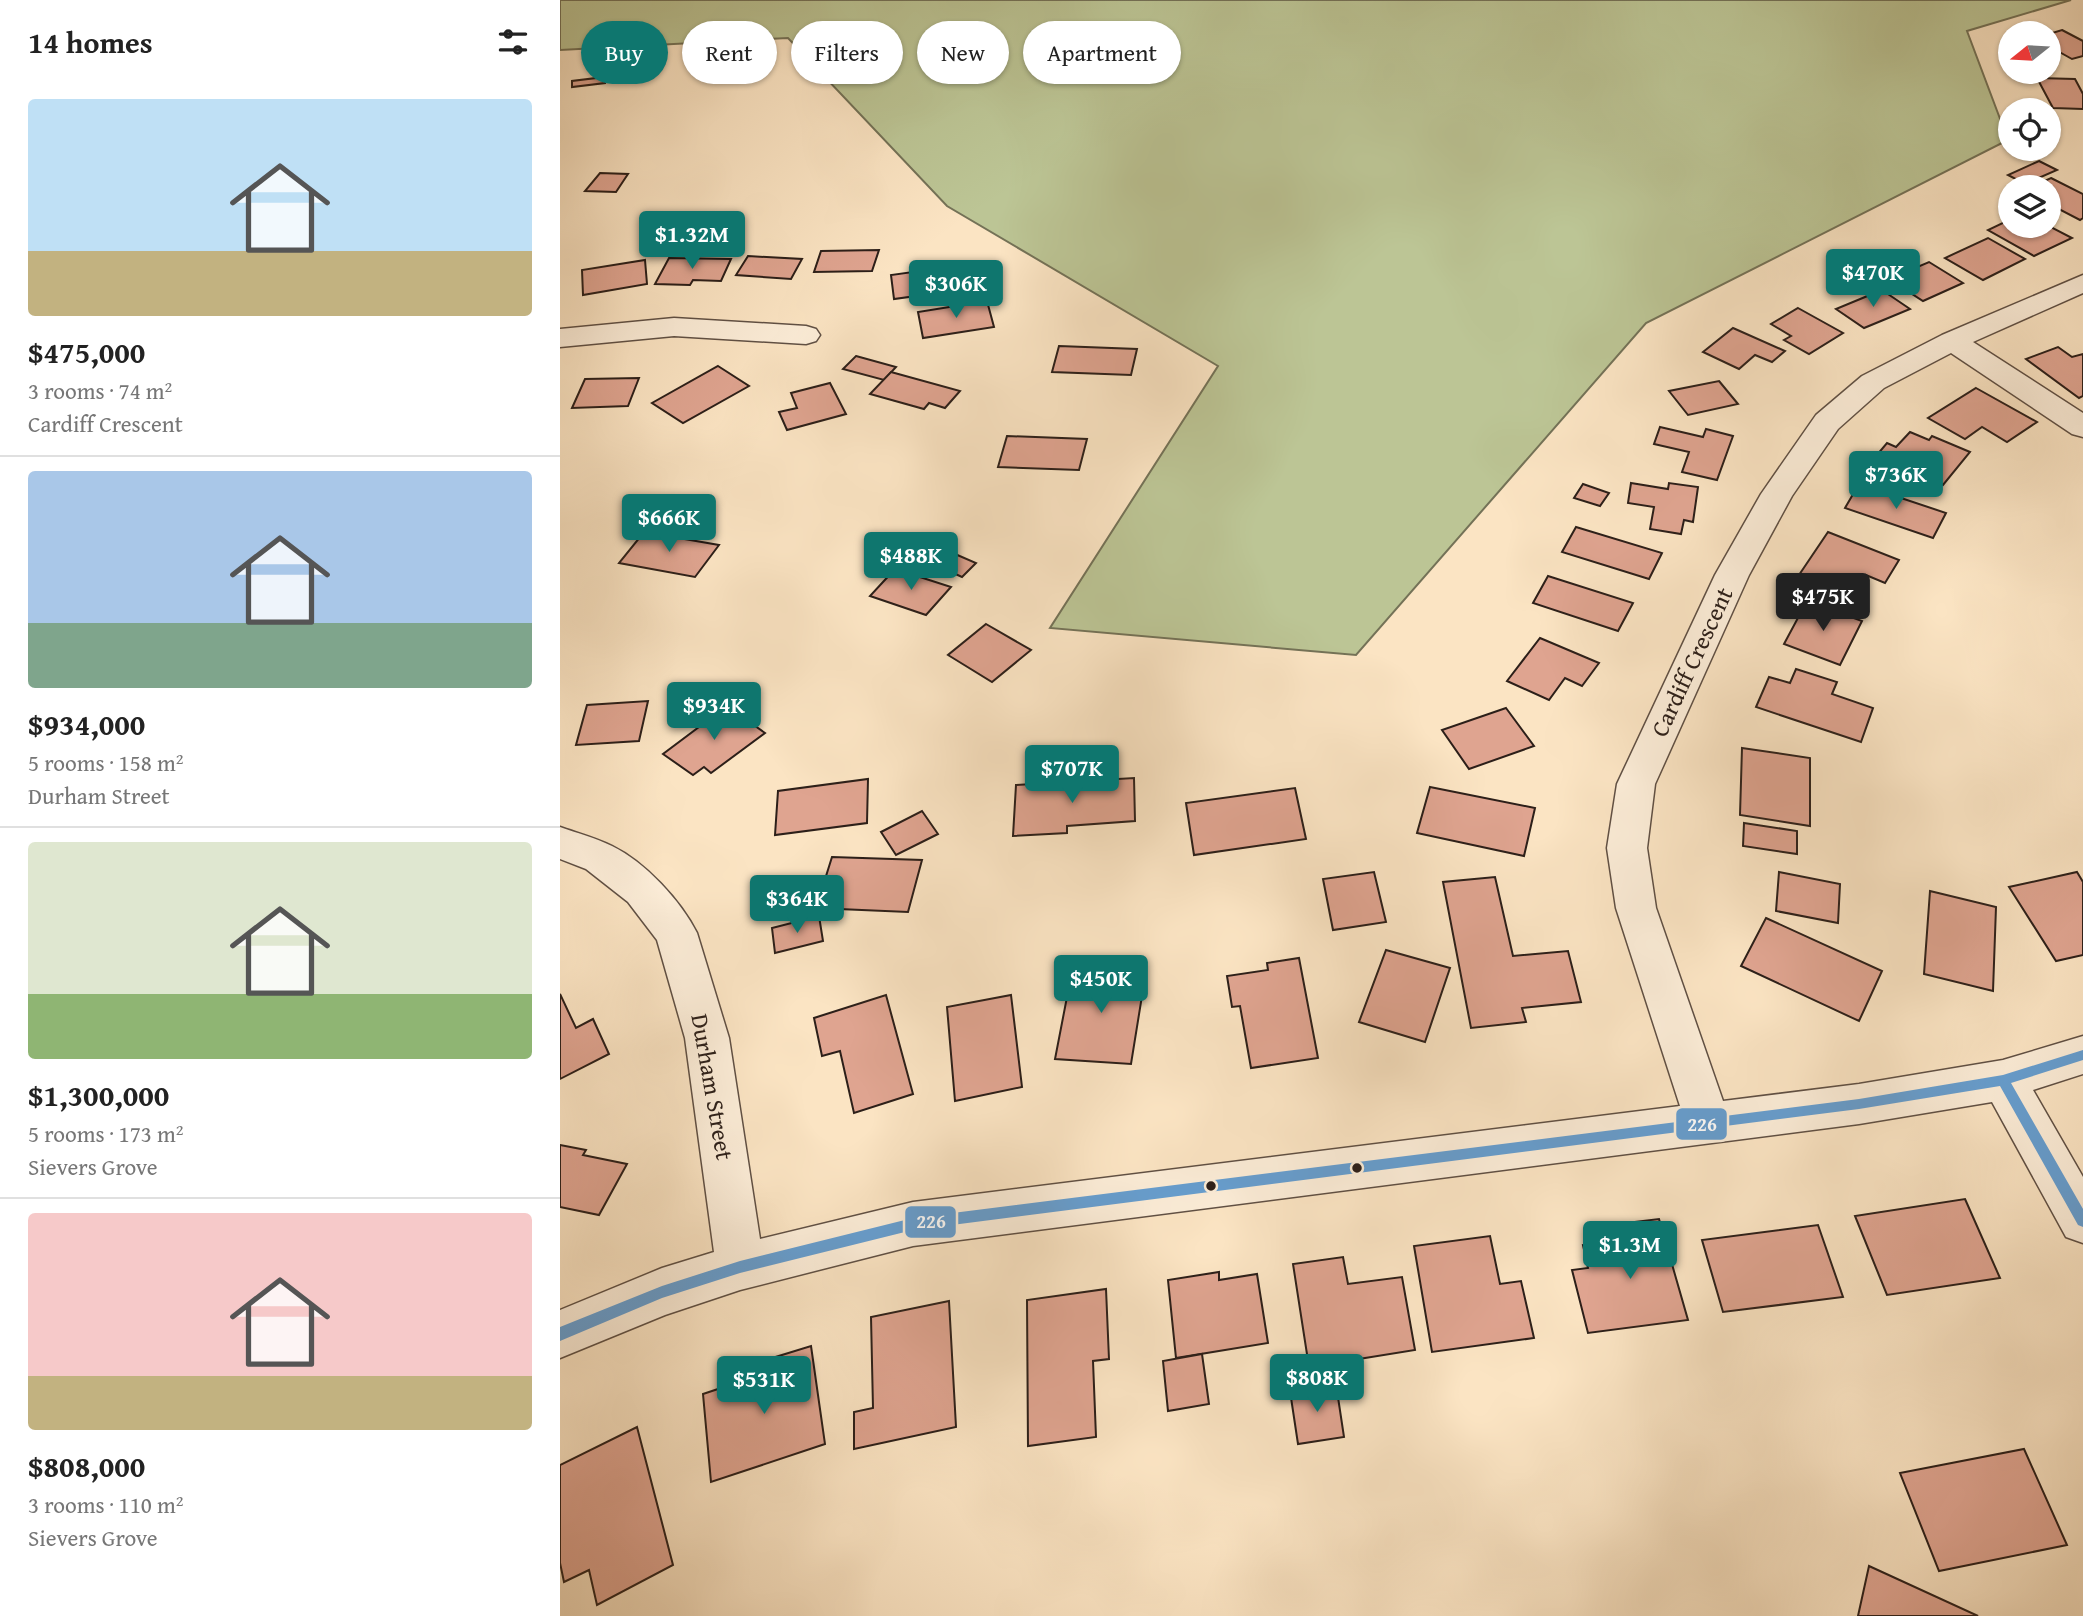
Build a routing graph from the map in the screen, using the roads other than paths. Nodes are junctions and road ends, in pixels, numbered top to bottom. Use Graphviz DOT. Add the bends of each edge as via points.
graph roads {
  1 [pos="2083,283"];
  2 [pos="806,335"];
  3 [pos="560,338"];
  4 [pos="1952,341"];
  5 [pos="2083,427"];
  6 [pos="560,843"];
  7 [pos="2083,1055"];
  8 [pos="2003,1080"];
  9 [pos="1708,1122"];
  10 [pos="2083,1221"];
  11 [pos="740,1267"];
  12 [pos="560,1334"];
  1 -- 4 [label="street, Cardiff Crescent"];
  2 -- 3 [label="street" via="674,327"];
  4 -- 5 [label="street"];
  4 -- 9 [label="street, Cardiff Crescent" via="1872,382 1827,422 1777,494 1732,575 1636,785 1627,848 1636,908"];
  6 -- 11 [label="street, Durham Street" via="600,858 642,890 676,933 707,1038"];
  7 -- 8 [label="street"];
  8 -- 9 [label="street"];
  8 -- 10 [label="street"];
  9 -- 11 [label="street" via="913,1224"];
  11 -- 12 [label="street" via="662,1292"];
}
